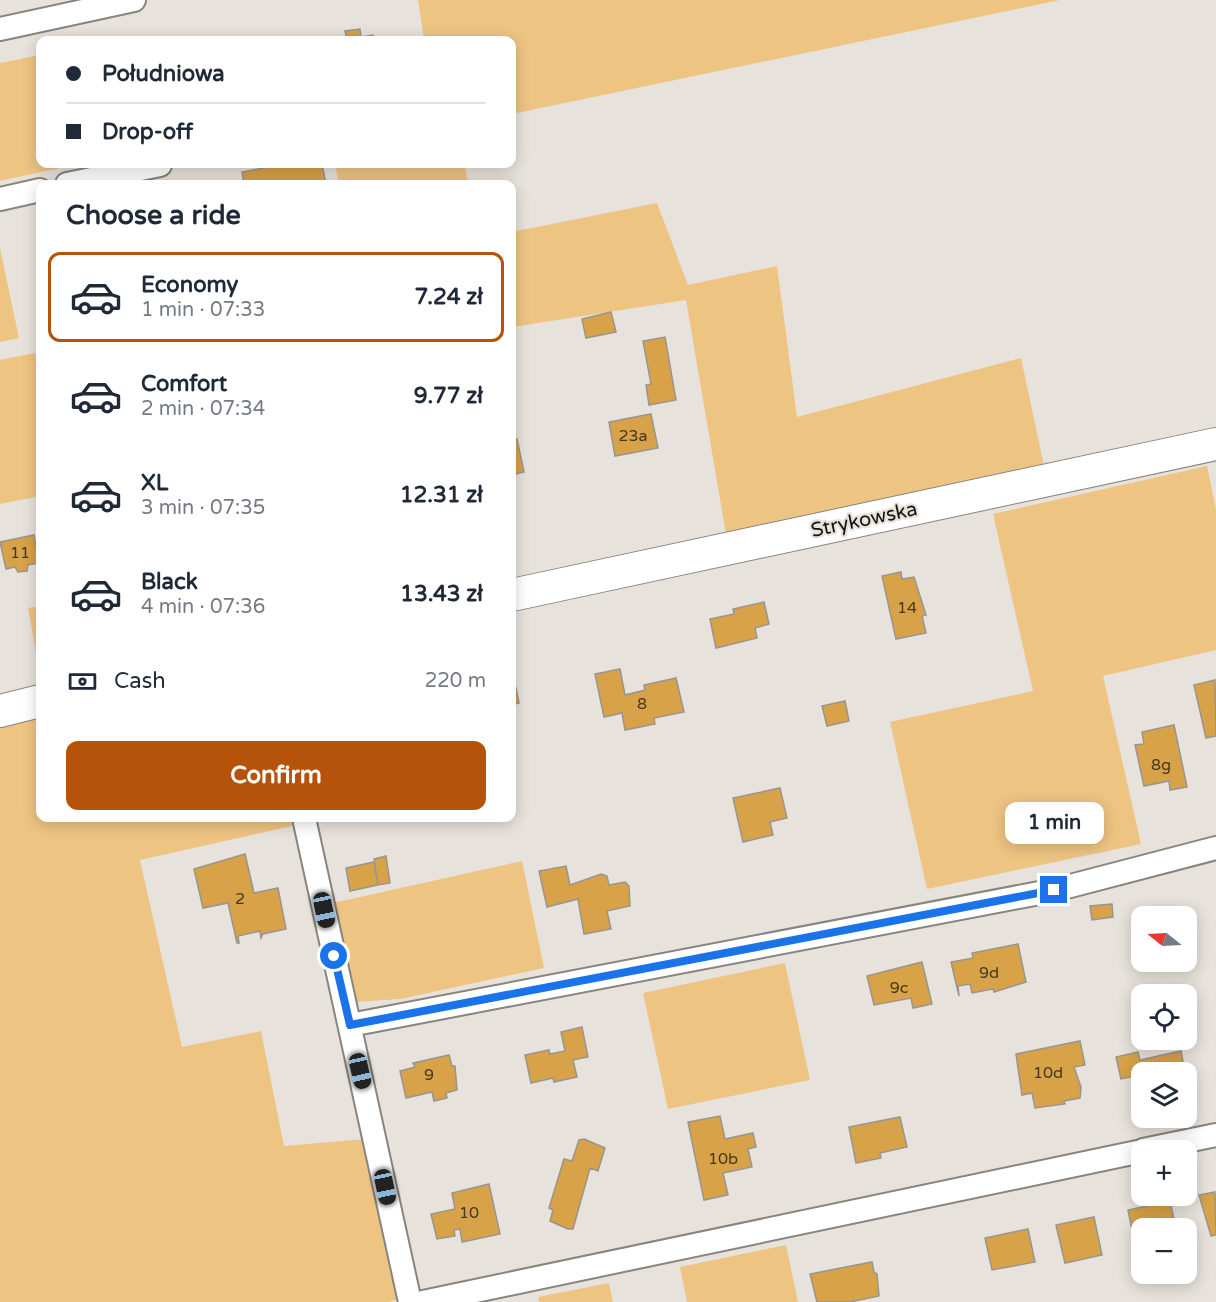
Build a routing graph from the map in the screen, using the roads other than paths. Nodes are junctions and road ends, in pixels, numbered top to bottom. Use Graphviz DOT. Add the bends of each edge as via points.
graph roads {
  1 [pos="134,0"];
  2 [pos="0,29"];
  3 [pos="145,168"];
  4 [pos="87,180"];
  5 [pos="36,191"];
  6 [pos="0,199"];
  7 [pos="1216,444"];
  8 [pos="516,594"];
  9 [pos="36,702"];
  10 [pos="0,711"];
  11 [pos="305,822"];
  12 [pos="1216,848"];
  13 [pos="350,1025"];
  14 [pos="1216,1135"];
  15 [pos="1193,1140"];
  16 [pos="1131,1153"];
  17 [pos="410,1302"];
  18 [pos="423,1302"];
  1 -- 2 [label="street"];
  3 -- 4 [label="street"];
  5 -- 6 [label="street"];
  7 -- 8 [label="street, Strykowska"];
  9 -- 10 [label="street"];
  11 -- 13 [label="street"];
  12 -- 13 [label="street" via="1054,890"];
  13 -- 17 [label="street"];
  14 -- 15 [label="street"];
  16 -- 18 [label="street"];
}
